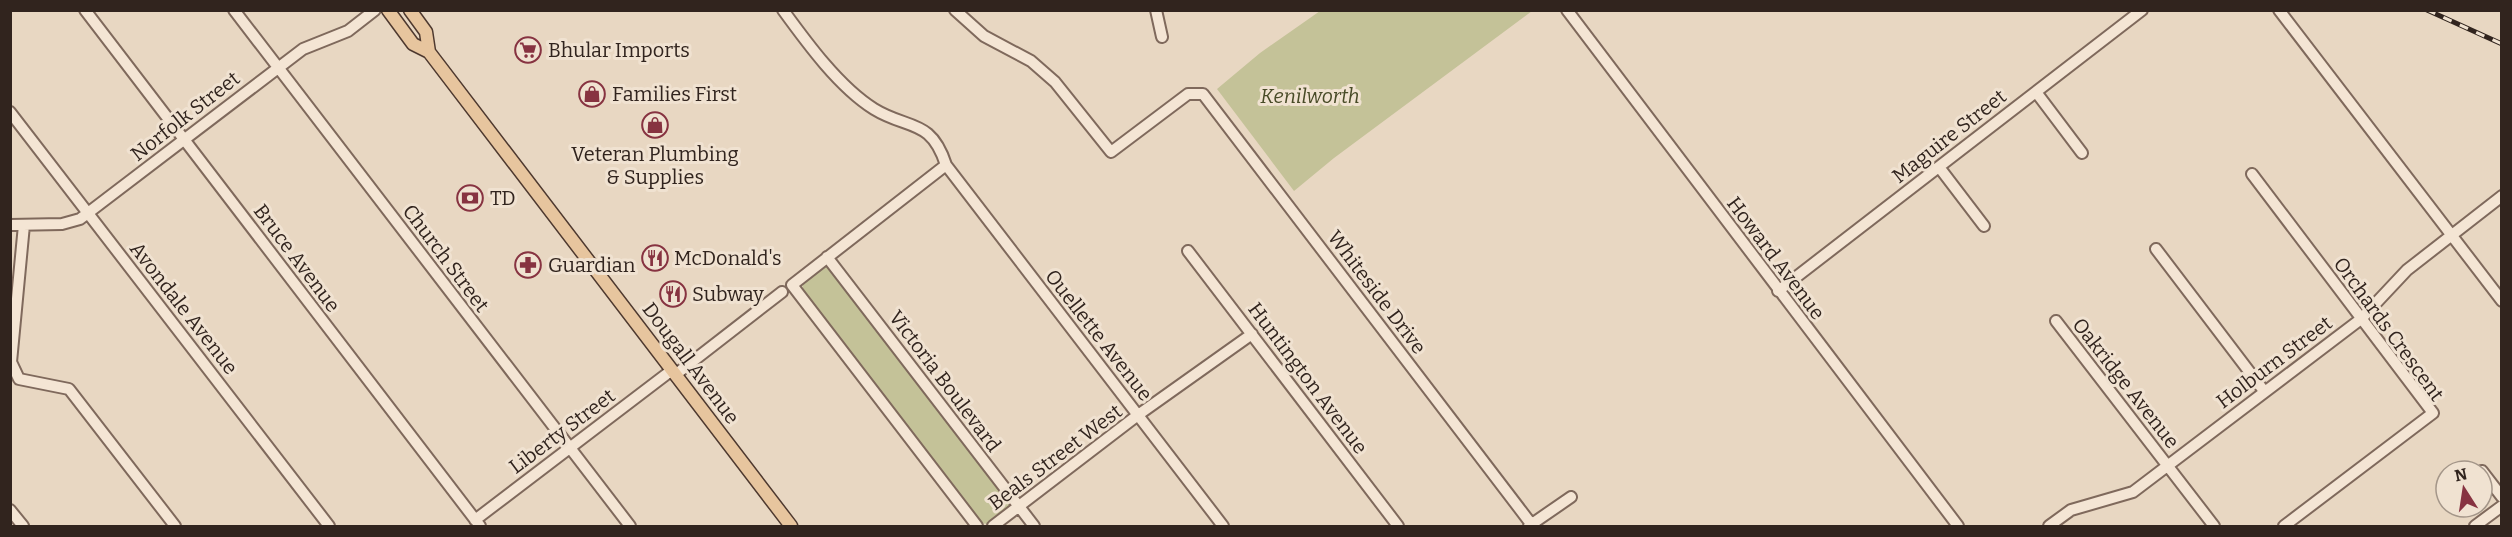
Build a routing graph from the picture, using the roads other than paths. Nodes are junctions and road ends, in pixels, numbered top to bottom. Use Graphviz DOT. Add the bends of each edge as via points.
graph roads {
  1 [pos="85,10"];
  2 [pos="234,10"];
  3 [pos="375,10"];
  4 [pos="388,10"];
  5 [pos="410,10"];
  6 [pos="783,10"];
  7 [pos="955,10"];
  8 [pos="1156,10"];
  9 [pos="1567,10"];
  10 [pos="2142,10"];
  11 [pos="2279,10"];
  12 [pos="1162,37"];
  13 [pos="429,52"];
  14 [pos="278,68"];
  15 [pos="2036,92"];
  16 [pos="10,112"];
  17 [pos="184,140"];
  18 [pos="2082,153"];
  19 [pos="946,165"];
  20 [pos="1939,167"];
  21 [pos="2252,174"];
  22 [pos="2502,195"];
  23 [pos="89,213"];
  24 [pos="10,225"];
  25 [pos="24,225"];
  26 [pos="1984,226"];
  27 [pos="2451,235"];
  28 [pos="2156,249"];
  29 [pos="1188,251"];
  30 [pos="827,257"];
  31 [pos="787,288"];
  32 [pos="1778,291"];
  33 [pos="2502,301"];
  34 [pos="2361,319"];
  35 [pos="2056,321"];
  36 [pos="1252,334"];
  37 [pos="673,372"];
  38 [pos="2264,391"];
  39 [pos="1138,416"];
  40 [pos="570,448"];
  41 [pos="2167,466"];
  42 [pos="1571,497"];
  43 [pos="2502,506"];
  44 [pos="1019,507"];
  45 [pos="10,510"];
  46 [pos="478,523"];
  47 [pos="23,526"];
  48 [pos="175,526"];
  49 [pos="329,526"];
  50 [pos="630,526"];
  51 [pos="791,526"];
  52 [pos="977,526"];
  53 [pos="993,526"];
  54 [pos="1034,526"];
  55 [pos="1224,526"];
  56 [pos="1398,526"];
  57 [pos="1531,526"];
  58 [pos="1958,526"];
  59 [pos="2049,526"];
  60 [pos="2214,526"];
  61 [pos="2284,526"];
  62 [pos="2475,526"];
  1 -- 17 [label="street, Bruce Avenue"];
  2 -- 14 [label="street, Church Street"];
  3 -- 14 [label="street, Norfolk Street" via="348,31 303,49"];
  4 -- 13 [label="main road, Dougall Avenue" via="413,44"];
  5 -- 13 [label="main road, Dougall Avenue" via="426,32"];
  6 -- 19 [label="street, Ouellette Avenue" via="821,61 874,109 930,134"];
  7 -- 57 [label="street, Whiteside Drive" via="984,36 1031,61 1055,82 1111,152 1188,94 1203,94"];
  8 -- 12 [label="street"];
  9 -- 32 [label="street, Howard Avenue"];
  10 -- 15 [label="street, Maguire Street"];
  11 -- 27 [label="street"];
  13 -- 37 [label="main road, Dougall Avenue"];
  14 -- 17 [label="street, Norfolk Street"];
  14 -- 40 [label="street, Church Street"];
  15 -- 18 [label="street"];
  15 -- 20 [label="street, Maguire Street"];
  16 -- 23 [label="street, Avondale Avenue"];
  17 -- 23 [label="street, Norfolk Street"];
  17 -- 46 [label="street, Bruce Avenue"];
  19 -- 30 [label="street, Liberty Street"];
  19 -- 39 [label="street, Ouellette Avenue"];
  20 -- 26 [label="street"];
  20 -- 32 [label="street, Maguire Street"];
  21 -- 34 [label="street, Orchards Crescent"];
  22 -- 27 [label="street, Holburn Street"];
  23 -- 25 [label="street, Norfolk Street" via="63,224"];
  23 -- 49 [label="street, Avondale Avenue"];
  24 -- 25 [label="street, Norfolk Street"];
  25 -- 48 [label="street" via="12,362 19,379 69,389"];
  27 -- 33 [label="street"];
  27 -- 34 [label="street, Holburn Street" via="2407,270"];
  28 -- 38 [label="street"];
  29 -- 36 [label="street, Huntington Avenue"];
  30 -- 31 [label="street, Liberty Street"];
  30 -- 44 [label="street, Victoria Boulevard"];
  31 -- 37 [label="street, Liberty Street"];
  31 -- 52 [label="street"];
  32 -- 58 [label="street, Howard Avenue"];
  34 -- 38 [label="street, Holburn Street"];
  34 -- 61 [label="street, Orchards Crescent" via="2433,413"];
  35 -- 41 [label="street, Oakridge Avenue"];
  36 -- 39 [label="street, Beals Street West"];
  36 -- 56 [label="street, Huntington Avenue"];
  37 -- 40 [label="street, Liberty Street"];
  37 -- 51 [label="main road, Dougall Avenue"];
  38 -- 41 [label="street, Holburn Street"];
  39 -- 44 [label="street, Beals Street West"];
  39 -- 55 [label="street, Ouellette Avenue"];
  40 -- 46 [label="street, Liberty Street"];
  40 -- 50 [label="street, Church Street"];
  41 -- 59 [label="street, Holburn Street" via="2133,492 2071,510"];
  41 -- 60 [label="street"];
  42 -- 57 [label="street"];
  43 -- 62 [label="street"];
  44 -- 53 [label="street, Beals Street West"];
  44 -- 54 [label="street, Victoria Boulevard"];
  45 -- 47 [label="street"];
}
